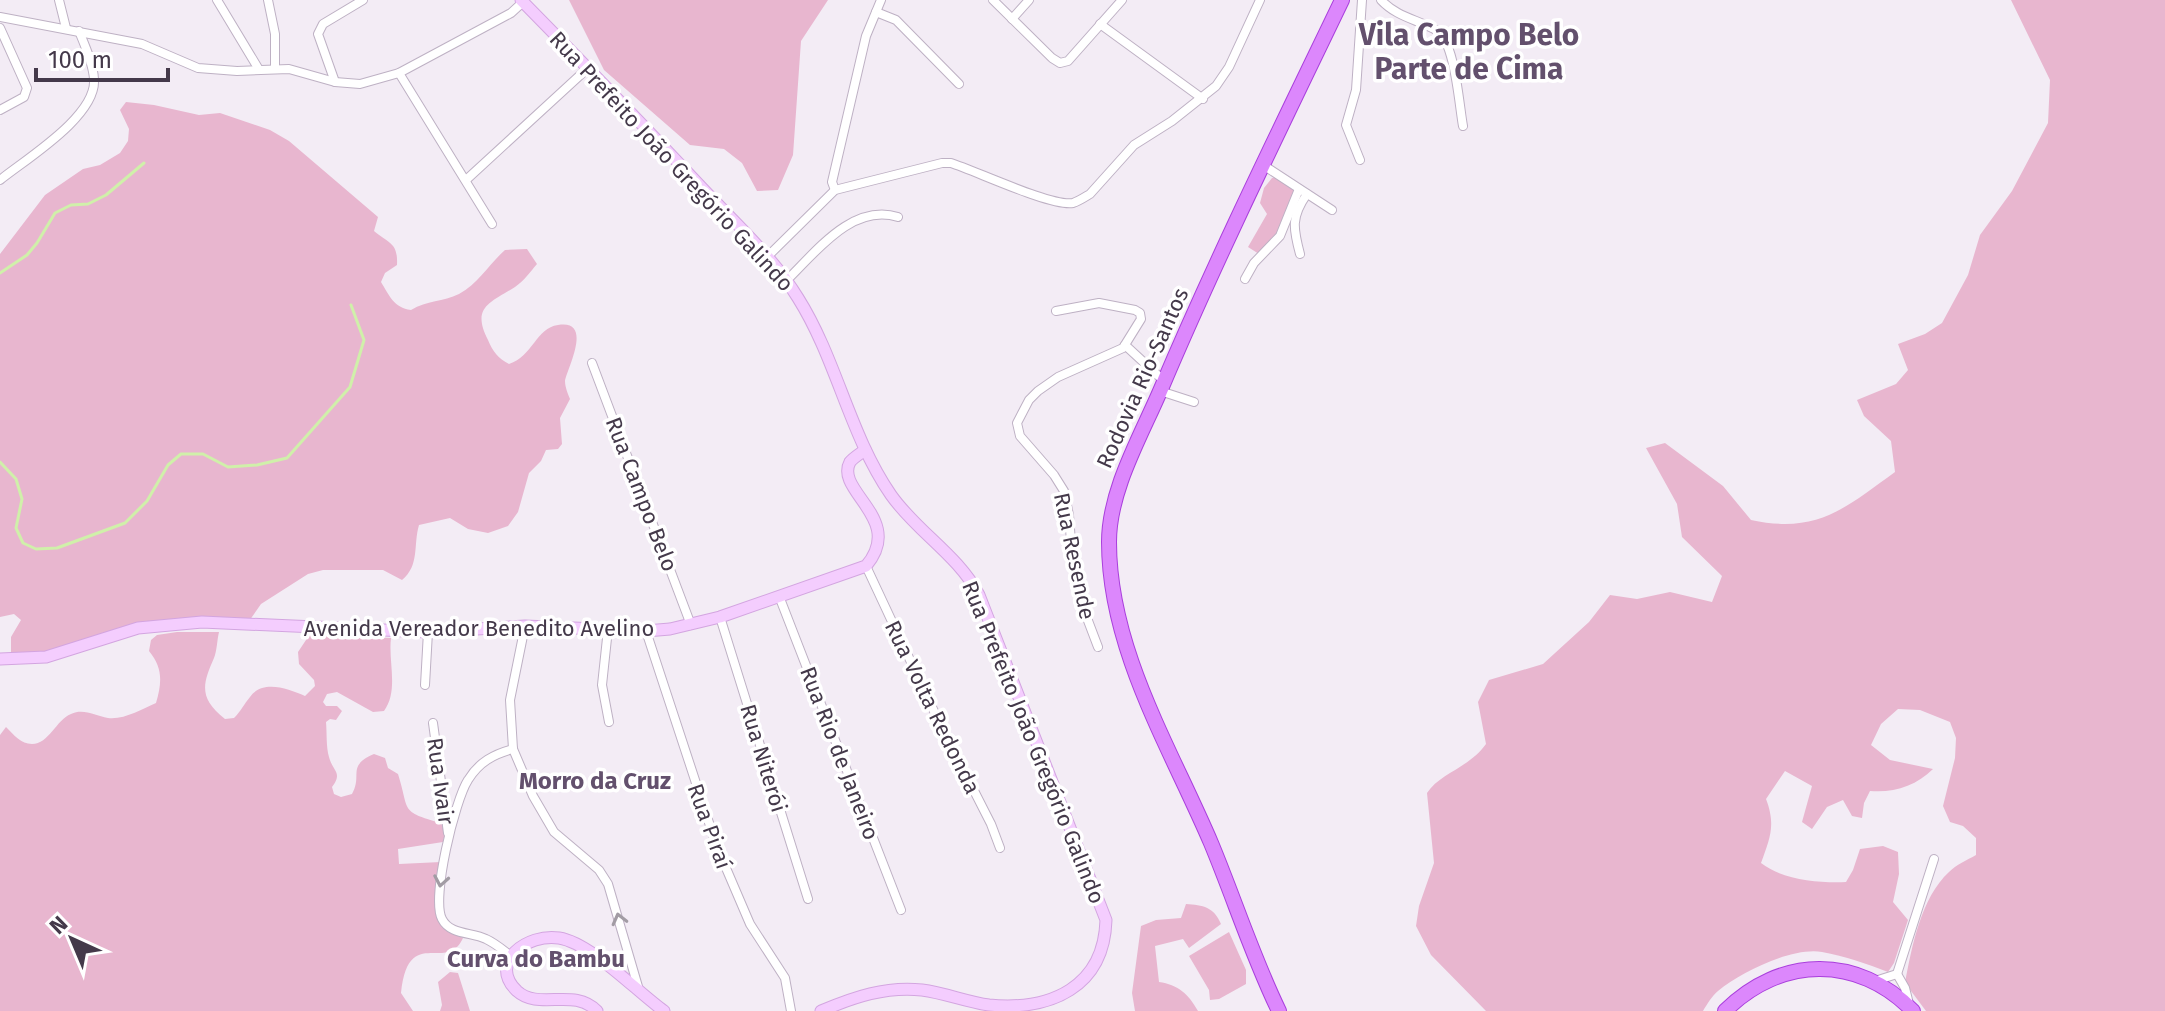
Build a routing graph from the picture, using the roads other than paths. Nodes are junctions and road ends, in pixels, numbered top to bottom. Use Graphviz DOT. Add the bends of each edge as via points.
graph roads {
  1 [pos="59,0"];
  2 [pos="217,0"];
  3 [pos="268,0"];
  4 [pos="363,0"];
  5 [pos="881,0"];
  6 [pos="993,0"];
  7 [pos="1029,0"];
  8 [pos="1122,0"];
  9 [pos="1260,0"];
  10 [pos="1342,0"];
  11 [pos="1362,0"];
  12 [pos="1381,0"];
  13 [pos="522,1"];
  14 [pos="876,12"];
  15 [pos="0,17"];
  16 [pos="1012,19"];
  17 [pos="1100,24"];
  18 [pos="0,28"];
  19 [pos="66,28"];
  20 [pos="79,31"];
  21 [pos="589,67"];
  22 [pos="258,68"];
  23 [pos="275,68"];
  24 [pos="399,73"];
  25 [pos="335,82"];
  26 [pos="959,84"];
  27 [pos="1203,99"];
  28 [pos="0,110"];
  29 [pos="1463,126"];
  30 [pos="1360,160"];
  31 [pos="1263,165"];
  32 [pos="0,180"];
  33 [pos="466,180"];
  34 [pos="835,190"];
  35 [pos="1303,191"];
  36 [pos="1332,210"];
  37 [pos="898,217"];
  38 [pos="492,224"];
  39 [pos="1300,254"];
  40 [pos="767,257"];
  41 [pos="1245,279"];
  42 [pos="787,280"];
  43 [pos="1056,311"];
  44 [pos="1125,345"];
  45 [pos="592,363"];
  46 [pos="1162,386"];
  47 [pos="1194,402"];
  48 [pos="865,450"];
  49 [pos="866,566"];
  50 [pos="779,596"];
  51 [pos="720,617"];
  52 [pos="691,625"];
  53 [pos="525,626"];
  54 [pos="608,629"];
  55 [pos="646,631"];
  56 [pos="428,632"];
  57 [pos="1098,647"];
  58 [pos="0,659"];
  59 [pos="425,685"];
  60 [pos="609,722"];
  61 [pos="433,723"];
  62 [pos="513,749"];
  63 [pos="449,838"];
  64 [pos="1000,848"];
  65 [pos="1934,859"];
  66 [pos="808,899"];
  67 [pos="901,910"];
  68 [pos="511,956"];
  69 [pos="1897,974"];
  70 [pos="1875,981"];
  71 [pos="641,994"];
  72 [pos="1912,1010"];
  73 [pos="597,1011"];
  74 [pos="664,1011"];
  75 [pos="791,1011"];
  76 [pos="821,1011"];
  77 [pos="1279,1011"];
  78 [pos="1725,1011"];
  1 -- 19 [label="street"];
  2 -- 22 [label="street"];
  3 -- 23 [label="street"];
  4 -- 25 [label="street" via="323,24 318,34"];
  5 -- 14 [label="street"];
  6 -- 16 [label="street"];
  7 -- 16 [label="street"];
  8 -- 17 [label="street"];
  9 -- 27 [label="street" via="1229,67"];
  10 -- 31 [label="highway, Rodovia Rio-Santos"];
  11 -- 30 [label="street" via="1356,90 1346,125"];
  12 -- 29 [label="street" via="1397,15 1445,39"];
  13 -- 21 [label="main road, Rua Prefeito João Gregório Galindo"];
  13 -- 24 [label="street" via="511,13"];
  14 -- 26 [label="street" via="896,20"];
  14 -- 34 [label="street" via="832,182"];
  15 -- 19 [label="street"];
  16 -- 17 [label="street" via="1060,63 1068,61"];
  17 -- 27 [label="street"];
  18 -- 28 [label="street" via="27,88 24,97"];
  19 -- 20 [label="street"];
  20 -- 22 [label="street" via="142,44 198,68"];
  20 -- 32 [label="street" via="95,80 92,96 40,151"];
  21 -- 33 [label="street"];
  21 -- 40 [label="main road, Rua Prefeito João Gregório Galindo"];
  22 -- 23 [label="street"];
  23 -- 25 [label="street"];
  24 -- 25 [label="street" via="360,84"];
  24 -- 33 [label="street"];
  27 -- 34 [label="street" via="1134,145 1090,194 1073,203 1039,197 951,163"];
  31 -- 35 [label="street"];
  31 -- 46 [label="highway, Rodovia Rio-Santos"];
  33 -- 38 [label="street"];
  34 -- 40 [label="street"];
  35 -- 36 [label="street"];
  35 -- 39 [label="street" via="1294,224"];
  35 -- 41 [label="street" via="1280,236"];
  37 -- 42 [label="street" via="855,220"];
  40 -- 42 [label="main road, Rua Prefeito João Gregório Galindo"];
  42 -- 48 [label="main road, Rua Prefeito João Gregório Galindo" via="828,359"];
  43 -- 44 [label="street" via="1099,303 1135,310 1141,319"];
  44 -- 46 [label="street"];
  44 -- 57 [label="street, Rua Resende" via="1038,391 1017,423 1020,436 1064,491 1079,597"];
  45 -- 52 [label="street, Rua Campo Belo"];
  46 -- 47 [label="street"];
  46 -- 77 [label="highway, Rodovia Rio-Santos" via="1120,482 1109,539 1111,586 1122,636 1143,691"];
  48 -- 49 [label="main road" via="849,467 880,535"];
  48 -- 76 [label="main road, Rua Prefeito João Gregório Galindo" via="902,508 960,566 979,595 1096,891 1106,920 1105,942 1096,963 1074,989 1040,1003 991,1005 922,990 880,990"];
  49 -- 50 [label="main road, Avenida Vereador Benedito Avelino"];
  49 -- 64 [label="street, Rua Volta Redonda"];
  50 -- 51 [label="main road, Avenida Vereador Benedito Avelino"];
  50 -- 67 [label="street, Rua Rio de Janeiro"];
  51 -- 52 [label="main road, Avenida Vereador Benedito Avelino"];
  51 -- 66 [label="street, Rua Niterói"];
  52 -- 55 [label="main road, Avenida Vereador Benedito Avelino"];
  53 -- 54 [label="main road, Avenida Vereador Benedito Avelino"];
  53 -- 56 [label="main road, Avenida Vereador Benedito Avelino"];
  53 -- 62 [label="street" via="510,700"];
  54 -- 55 [label="main road, Avenida Vereador Benedito Avelino"];
  54 -- 60 [label="street" via="602,685"];
  55 -- 75 [label="street, Rua Piraí" via="726,872 750,924 785,978"];
  56 -- 58 [label="main road, Avenida Vereador Benedito Avelino" via="202,622 138,628 46,657"];
  56 -- 59 [label="street"];
  61 -- 63 [label="street, Rua Ivair"];
  62 -- 63 [label="street, Rua Ivair" via="484,762 467,780"];
  71 -- 62 [label="street, one-way" via="608,884 554,832"];
  63 -- 68 [label="street, Rua Ivair, one-way" via="439,894 442,919"];
  65 -- 69 [label="street"];
  68 -- 71 [label="main road" via="527,941 570,940"];
  68 -- 73 [label="main road" via="507,967 516,991 542,1000 576,999"];
  69 -- 70 [label="street"];
  69 -- 72 [label="street"];
  70 -- 72 [label="highway"];
  70 -- 78 [label="highway" via="1838,969 1806,968 1749,989"];
  71 -- 74 [label="main road"];
}
